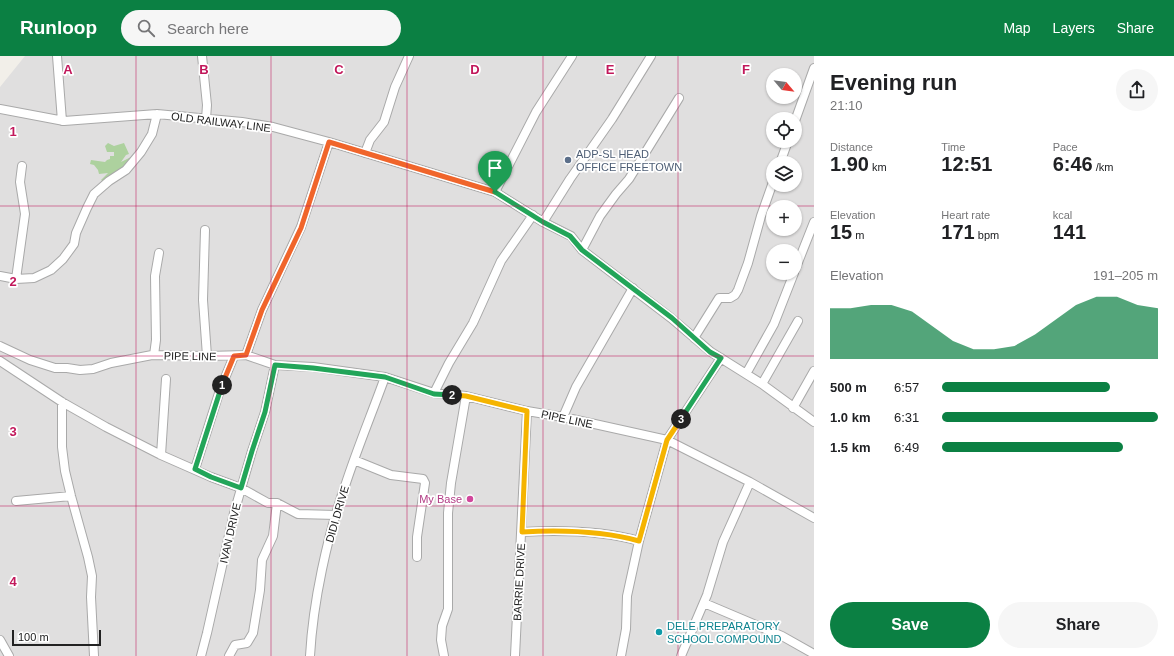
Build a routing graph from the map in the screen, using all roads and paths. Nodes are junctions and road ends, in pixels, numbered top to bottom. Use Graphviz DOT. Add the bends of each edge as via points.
graph roads {
  1 [pos="57,56"];
  2 [pos="202,56"];
  3 [pos="409,56"];
  4 [pos="572,56"];
  5 [pos="651,56"];
  6 [pos="814,68"];
  7 [pos="679,98"];
  8 [pos="0,109"];
  9 [pos="798,112"];
  10 [pos="157,114"];
  11 [pos="206,119"];
  12 [pos="62,121"];
  13 [pos="329,142"];
  14 [pos="365,153"];
  15 [pos="22,166"];
  16 [pos="495,192"];
  17 [pos="769,192"];
  18 [pos="532,215"];
  19 [pos="543,222"];
  20 [pos="814,222"];
  21 [pos="206,230"];
  22 [pos="582,250"];
  23 [pos="802,252"];
  24 [pos="159,253"];
  25 [pos="0,276"];
  26 [pos="16,279"];
  27 [pos="791,280"];
  28 [pos="633,288"];
  29 [pos="798,321"];
  30 [pos="694,338"];
  31 [pos="0,346"];
  32 [pos="154,355"];
  33 [pos="246,355"];
  34 [pos="207,356"];
  35 [pos="234,356"];
  36 [pos="721,358"];
  37 [pos="0,361"];
  38 [pos="275,365"];
  39 [pos="814,371"];
  40 [pos="746,374"];
  41 [pos="385,377"];
  42 [pos="166,380"];
  43 [pos="762,384"];
  44 [pos="434,394"];
  45 [pos="466,396"];
  46 [pos="62,402"];
  47 [pos="793,408"];
  48 [pos="527,411"];
  49 [pos="563,417"];
  50 [pos="814,422"];
  51 [pos="667,440"];
  52 [pos="161,455"];
  53 [pos="354,460"];
  54 [pos="195,469"];
  55 [pos="750,482"];
  56 [pos="241,488"];
  57 [pos="71,496"];
  58 [pos="16,501"];
  59 [pos="277,503"];
  60 [pos="336,515"];
  61 [pos="814,518"];
  62 [pos="522,532"];
  63 [pos="639,541"];
  64 [pos="417,557"];
  65 [pos="704,603"];
  66 [pos="0,640"];
  67 [pos="814,654"];
  68 [pos="9,656"];
  69 [pos="94,656"];
  70 [pos="201,656"];
  71 [pos="228,656"];
  72 [pos="310,656"];
  73 [pos="444,656"];
  74 [pos="515,656"];
  75 [pos="621,656"];
  76 [pos="681,656"];
  1 -- 12 [label="street"];
  2 -- 11 [label="street"];
  3 -- 14 [label="street" via="395,87 384,122 370,140"];
  4 -- 16 [label="street" via="536,112"];
  5 -- 19 [label="street"];
  6 -- 9 [label="street"];
  7 -- 22 [label="street" via="630,179 600,216"];
  8 -- 12 [label="street, OLD RAILWAY LINE"];
  10 -- 11 [label="street, OLD RAILWAY LINE"];
  10 -- 12 [label="street, OLD RAILWAY LINE"];
  10 -- 26 [label="street" via="152,134 141,152 126,170 94,194 76,233 74,244 63,259 50,270 34,278"];
  11 -- 13 [label="street, OLD RAILWAY LINE" via="242,122"];
  13 -- 14 [label="street, OLD RAILWAY LINE"];
  13 -- 33 [label="street" via="301,228 262,310"];
  14 -- 16 [label="street, OLD RAILWAY LINE"];
  15 -- 26 [label="street" via="20,182 25,214"];
  16 -- 18 [label="street, OLD RAILWAY LINE"];
  17 -- 30 [label="street" via="738,290 730,298 719,298"];
  18 -- 19 [label="street, OLD RAILWAY LINE"];
  18 -- 44 [label="street" via="501,261 473,323"];
  19 -- 22 [label="street, OLD RAILWAY LINE" via="570,236"];
  20 -- 23 [label="street"];
  21 -- 34 [label="street" via="203,300"];
  22 -- 28 [label="street, OLD RAILWAY LINE"];
  24 -- 32 [label="street" via="155,276"];
  25 -- 26 [label="street"];
  27 -- 40 [label="street" via="774,324"];
  28 -- 30 [label="street, OLD RAILWAY LINE"];
  28 -- 49 [label="street" via="576,387"];
  29 -- 43 [label="street"];
  30 -- 36 [label="street, OLD RAILWAY LINE"];
  31 -- 32 [label="street, PIPE LINE" via="55,368 80,370"];
  32 -- 34 [label="street, PIPE LINE"];
  33 -- 35 [label="street, PIPE LINE"];
  33 -- 38 [label="street, PIPE LINE"];
  34 -- 35 [label="street, PIPE LINE"];
  35 -- 54 [label="street" via="220,390"];
  36 -- 40 [label="street, OLD RAILWAY LINE"];
  36 -- 51 [label="street"];
  37 -- 46 [label="street"];
  38 -- 41 [label="street, PIPE LINE"];
  38 -- 56 [label="street, IVAN DRIVE" via="265,412"];
  39 -- 47 [label="street"];
  40 -- 43 [label="street, OLD RAILWAY LINE"];
  41 -- 44 [label="street, PIPE LINE"];
  41 -- 53 [label="street, DIDI DRIVE"];
  42 -- 52 [label="street"];
  43 -- 47 [label="street, OLD RAILWAY LINE"];
  44 -- 45 [label="street, PIPE LINE"];
  45 -- 48 [label="street, PIPE LINE"];
  45 -- 73 [label="street" via="448,513 448,609 442,626"];
  46 -- 52 [label="street"];
  46 -- 57 [label="street" via="62,447"];
  47 -- 50 [label="street, OLD RAILWAY LINE"];
  48 -- 49 [label="street, PIPE LINE"];
  48 -- 62 [label="street, BARRIE DRIVE"];
  49 -- 51 [label="street, PIPE LINE"];
  51 -- 55 [label="street, PIPE LINE"];
  51 -- 63 [label="street"];
  52 -- 54 [label="street"];
  53 -- 60 [label="street, DIDI DRIVE"];
  53 -- 64 [label="street" via="390,475 423,479 425,483 417,537"];
  54 -- 56 [label="street"];
  55 -- 61 [label="street, PIPE LINE"];
  55 -- 65 [label="street" via="722,542"];
  56 -- 59 [label="street" via="268,503"];
  56 -- 70 [label="street, IVAN DRIVE"];
  57 -- 58 [label="street"];
  57 -- 69 [label="street" via="92,576"];
  59 -- 60 [label="street" via="298,514"];
  59 -- 71 [label="street" via="273,536 262,560 253,633 247,643 235,645"];
  60 -- 72 [label="street, DIDI DRIVE" via="315,606"];
  62 -- 63 [label="street" via="548,530"];
  62 -- 74 [label="street, BARRIE DRIVE"];
  63 -- 75 [label="street" via="627,596 626,629"];
  65 -- 67 [label="street" via="782,636"];
  65 -- 76 [label="street"];
  66 -- 68 [label="street"];
}
